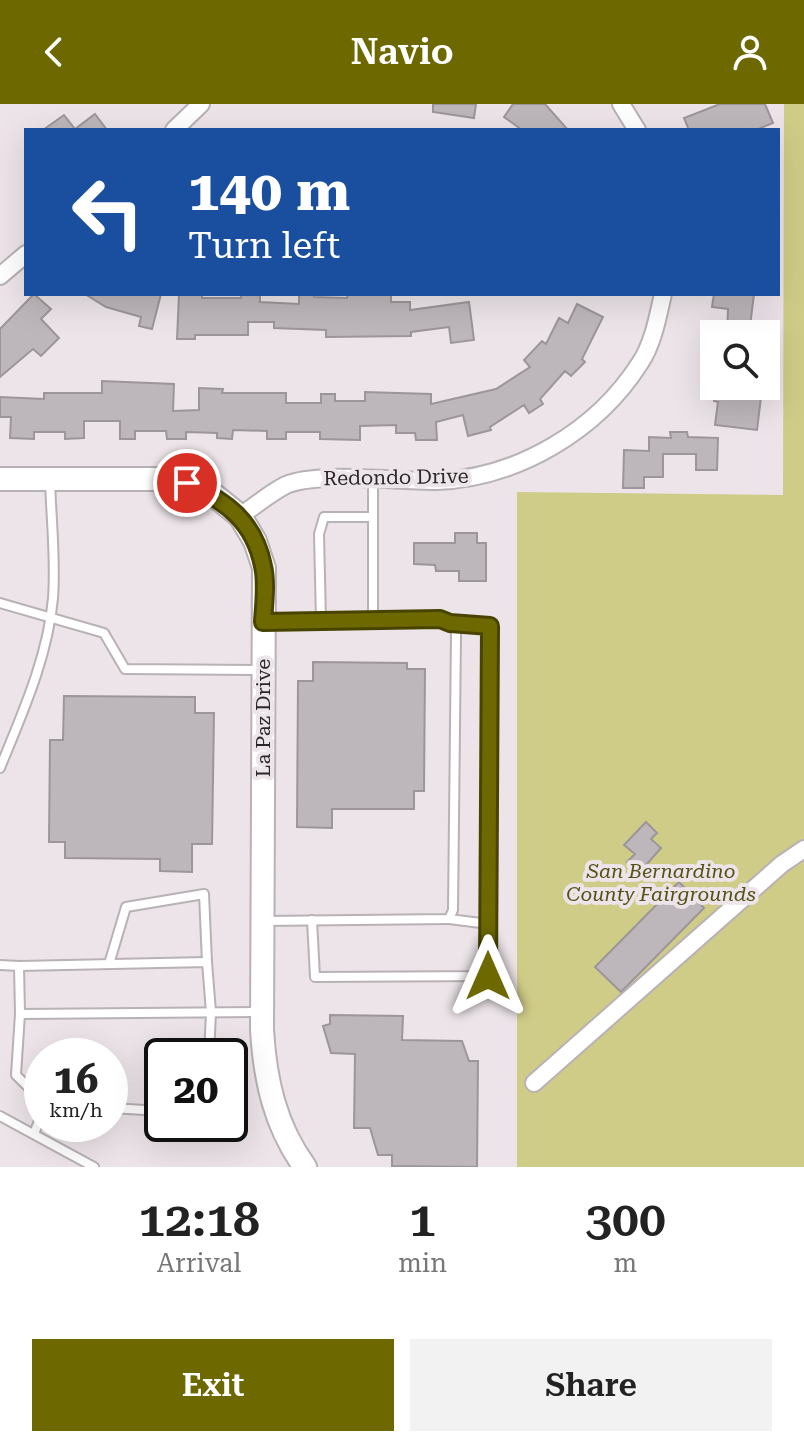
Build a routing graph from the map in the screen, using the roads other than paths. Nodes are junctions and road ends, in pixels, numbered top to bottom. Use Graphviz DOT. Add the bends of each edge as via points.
graph roads {
  1 [pos="201,104"];
  2 [pos="621,104"];
  3 [pos="176,128"];
  4 [pos="636,128"];
  5 [pos="24,256"];
  6 [pos="0,276"];
  7 [pos="662,296"];
  8 [pos="0,479"];
  9 [pos="50,479"];
  10 [pos="373,480"];
  11 [pos="240,516"];
  12 [pos="373,517"];
  13 [pos="0,603"];
  14 [pos="50,618"];
  15 [pos="373,620"];
  16 [pos="321,621"];
  17 [pos="263,622"];
  18 [pos="450,623"];
  19 [pos="263,670"];
  20 [pos="0,768"];
  21 [pos="804,849"];
  22 [pos="449,919"];
  23 [pos="312,920"];
  24 [pos="262,921"];
  25 [pos="489,924"];
  26 [pos="207,962"];
  27 [pos="109,964"];
  28 [pos="0,965"];
  29 [pos="19,966"];
  30 [pos="211,1012"];
  31 [pos="262,1012"];
  32 [pos="20,1014"];
  33 [pos="210,1038"];
  34 [pos="24,1083"];
  35 [pos="534,1083"];
  36 [pos="0,1116"];
  37 [pos="24,1129"];
  38 [pos="49,1142"];
  39 [pos="94,1167"];
  40 [pos="305,1167"];
  1 -- 3 [label="street"];
  2 -- 4 [label="street"];
  5 -- 6 [label="street"];
  7 -- 10 [label="street, Redondo Drive" via="642,361 595,415 559,443 488,474 439,481"];
  8 -- 9 [label="street, La Paz Drive"];
  9 -- 11 [label="street, La Paz Drive" via="187,483"];
  9 -- 14 [label="lane"];
  10 -- 11 [label="street, Redondo Drive" via="307,479 286,485"];
  10 -- 12 [label="lane"];
  11 -- 17 [label="street, La Paz Drive" via="264,568"];
  12 -- 15 [label="lane"];
  12 -- 16 [label="lane" via="324,517 319,534"];
  13 -- 14 [label="lane"];
  14 -- 19 [label="lane" via="104,633 125,669"];
  14 -- 20 [label="lane" via="31,690"];
  15 -- 16 [label="lane"];
  15 -- 18 [label="lane"];
  16 -- 17 [label="lane"];
  17 -- 19 [label="street, La Paz Drive"];
  18 -- 22 [label="lane" via="456,633"];
  18 -- 25 [label="lane" via="490,626"];
  19 -- 24 [label="street, La Paz Drive"];
  21 -- 35 [label="street"];
  22 -- 23 [label="lane"];
  22 -- 25 [label="lane"];
  23 -- 24 [label="lane"];
  23 -- 25 [label="lane" via="315,977 488,976"];
  24 -- 31 [label="street, La Paz Drive"];
  26 -- 27 [label="lane"];
  26 -- 27 [label="lane" via="204,894 126,907"];
  26 -- 30 [label="lane"];
  27 -- 29 [label="lane"];
  28 -- 29 [label="lane"];
  29 -- 32 [label="lane"];
  30 -- 31 [label="lane"];
  30 -- 32 [label="lane"];
  30 -- 33 [label="lane"];
  31 -- 40 [label="street, La Paz Drive" via="264,1068 273,1105"];
  32 -- 34 [label="lane" via="16,1075"];
  36 -- 37 [label="lane"];
  38 -- 39 [label="lane"];
}
